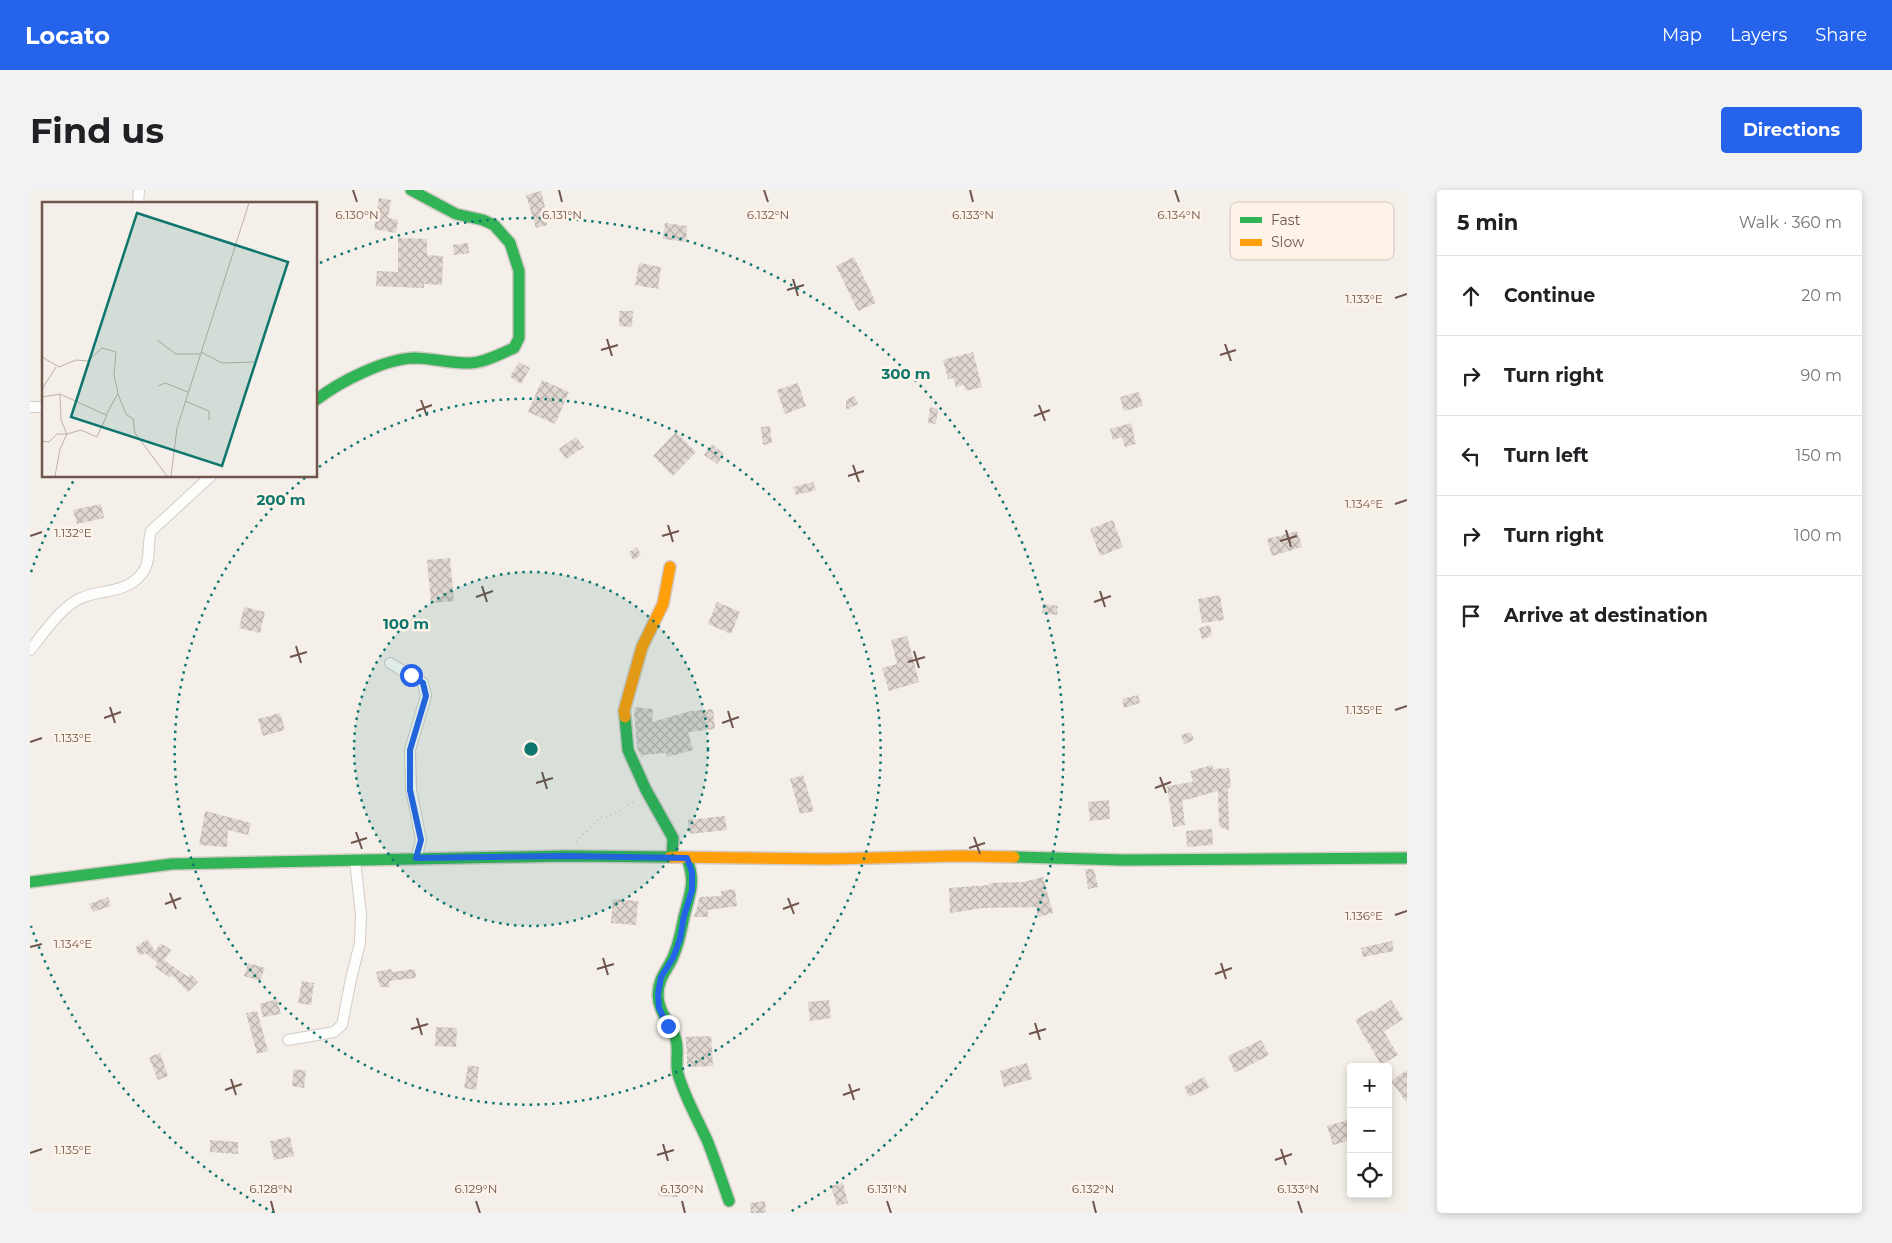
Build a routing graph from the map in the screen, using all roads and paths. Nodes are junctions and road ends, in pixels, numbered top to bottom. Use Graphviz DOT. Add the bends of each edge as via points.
graph roads {
  1 [pos="412,190"];
  2 [pos="318,399"];
  3 [pos="209,478"];
  4 [pos="670,567"];
  5 [pos="30,650"];
  6 [pos="390,663"];
  7 [pos="646,790"];
  8 [pos="565,856"];
  9 [pos="672,857"];
  10 [pos="416,858"];
  11 [pos="687,858"];
  12 [pos="1407,858"];
  13 [pos="355,860"];
  14 [pos="30,882"];
  15 [pos="288,1040"];
  16 [pos="729,1201"];
  1 -- 2 [label="street" via="456,214 494,225 510,243 519,270 519,338 514,348 470,363 411,358 371,370"];
  3 -- 5 [label="street" via="151,531 146,568 142,574 117,590 80,598 71,604"];
  4 -- 7 [label="street" via="664,604 642,647 624,711 628,750"];
  6 -- 10 [label="street" via="423,683 426,696 410,750 410,790 421,840"];
  7 -- 8 [label="path" via="613,816 600,818"];
  7 -- 9 [label="street" via="673,838"];
  8 -- 9 [label="street"];
  8 -- 10 [label="street"];
  9 -- 11 [label="street"];
  10 -- 13 [label="street"];
  11 -- 12 [label="street"];
  11 -- 16 [label="street" via="692,872 692,890 680,939 661,977 659,1008 676,1039 677,1072 684,1094 707,1141"];
  13 -- 14 [label="street" via="172,864"];
  13 -- 15 [label="street" via="361,915 360,943 342,1025 334,1032"];
}
